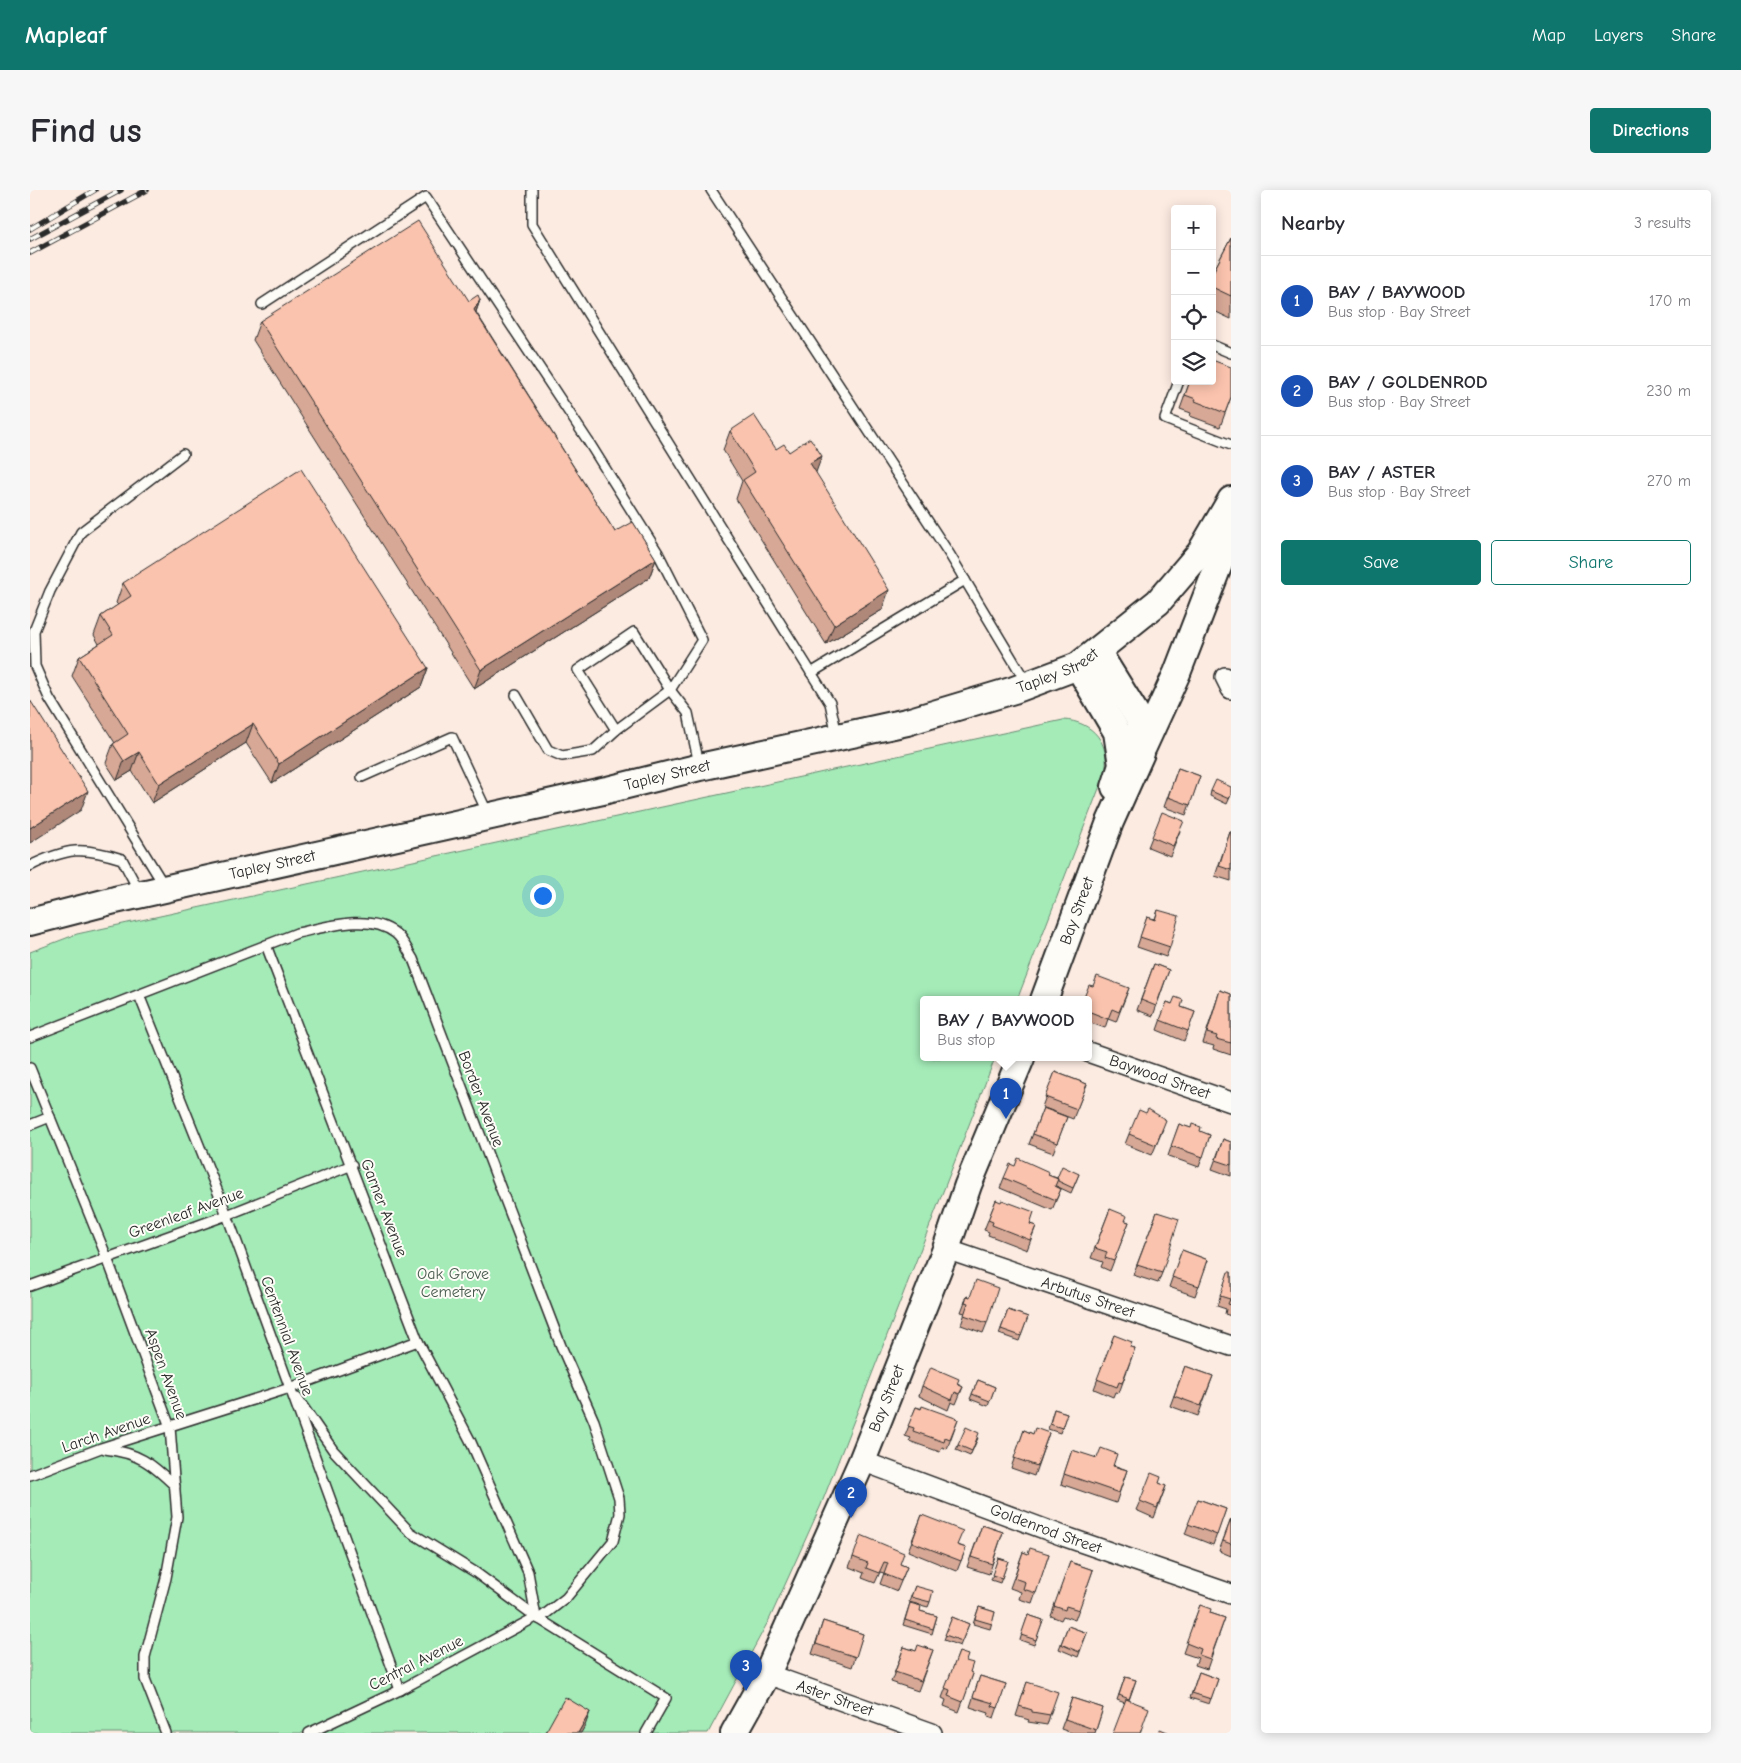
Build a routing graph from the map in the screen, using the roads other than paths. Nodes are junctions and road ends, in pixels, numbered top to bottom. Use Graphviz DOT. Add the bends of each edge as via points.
graph roads {
  1 [pos="532,190"];
  2 [pos="711,190"];
  3 [pos="262,304"];
  4 [pos="1216,347"];
  5 [pos="1231,353"];
  6 [pos="1178,385"];
  7 [pos="1231,445"];
  8 [pos="183,454"];
  9 [pos="1231,500"];
  10 [pos="1231,533"];
  11 [pos="965,580"];
  12 [pos="1087,658"];
  13 [pos="812,673"];
  14 [pos="1027,685"];
  15 [pos="670,690"];
  16 [pos="516,695"];
  17 [pos="616,730"];
  18 [pos="838,738"];
  19 [pos="1141,752"];
  20 [pos="700,767"];
  21 [pos="362,777"];
  22 [pos="489,816"];
  23 [pos="1110,822"];
  24 [pos="30,866"];
  25 [pos="154,892"];
  26 [pos="30,922"];
  27 [pos="266,945"];
  28 [pos="139,995"];
  29 [pos="1045,996"];
  30 [pos="30,1037"];
  31 [pos="1092,1053"];
  32 [pos="1020,1061"];
  33 [pos="30,1068"];
  34 [pos="1231,1102"];
  35 [pos="50,1117"];
  36 [pos="30,1125"];
  37 [pos="352,1165"];
  38 [pos="227,1215"];
  39 [pos="946,1249"];
  40 [pos="107,1258"];
  41 [pos="30,1286"];
  42 [pos="418,1341"];
  43 [pos="1231,1346"];
  44 [pos="290,1388"];
  45 [pos="170,1427"];
  46 [pos="101,1448"];
  47 [pos="862,1462"];
  48 [pos="30,1475"];
  49 [pos="175,1486"];
  50 [pos="1231,1594"];
  51 [pos="537,1618"];
  52 [pos="767,1674"];
  53 [pos="400,1690"];
  54 [pos="166,1733"];
  55 [pos="310,1733"];
  56 [pos="646,1733"];
  57 [pos="734,1733"];
  58 [pos="932,1733"];
  1 -- 13 [label="lane" via="532,224"];
  2 -- 11 [label="lane"];
  3 -- 15 [label="lane" via="426,197 588,441 658,553 702,640"];
  4 -- 5 [label="lane"];
  6 -- 7 [label="lane" via="1165,419"];
  8 -- 25 [label="lane" via="81,532 50,591 34,631 35,666 49,698"];
  9 -- 12 [label="main road, Tapley Street" via="1200,553 1158,602"];
  10 -- 19 [label="main road"];
  11 -- 13 [label="lane"];
  11 -- 14 [label="lane"];
  12 -- 14 [label="main road, Tapley Street"];
  12 -- 19 [label="main road, Bay Street" via="1141,722"];
  12 -- 23 [label="main road, Bay Street" via="1121,748 1122,765"];
  13 -- 18 [label="lane" via="830,703"];
  14 -- 18 [label="main road, Tapley Street" via="967,706"];
  15 -- 17 [label="lane"];
  15 -- 17 [label="lane" via="634,632 578,670"];
  15 -- 20 [label="lane" via="688,713"];
  16 -- 17 [label="lane" via="548,750 554,754 562,756 593,751"];
  18 -- 20 [label="main road, Tapley Street"];
  19 -- 23 [label="main road, Bay Street"];
  20 -- 22 [label="main road, Tapley Street"];
  21 -- 22 [label="lane" via="452,737"];
  22 -- 25 [label="main road, Tapley Street"];
  23 -- 29 [label="main road, Bay Street"];
  24 -- 25 [label="lane" via="58,852 104,853 122,859"];
  25 -- 26 [label="main road, Tapley Street"];
  27 -- 28 [label="lane, Border Avenue"];
  27 -- 37 [label="lane, Garner Avenue"];
  27 -- 51 [label="lane, Border Avenue" via="297,933 341,924 368,924 384,926 397,934 413,959 561,1346 594,1421 619,1498 620,1514 613,1541 566,1598"];
  28 -- 30 [label="lane, Border Avenue"];
  28 -- 38 [label="lane, Centennial Avenue"];
  31 -- 34 [label="street, Baywood Street"];
  32 -- 39 [label="main road, Bay Street" via="968,1184"];
  33 -- 35 [label="lane, Aspen Avenue"];
  35 -- 36 [label="lane"];
  35 -- 40 [label="lane, Aspen Avenue"];
  37 -- 38 [label="lane, Greenleaf Avenue"];
  37 -- 42 [label="lane, Garner Avenue"];
  38 -- 40 [label="lane, Greenleaf Avenue"];
  38 -- 44 [label="lane, Centennial Avenue"];
  39 -- 43 [label="street, Arbutus Street"];
  39 -- 47 [label="main road, Bay Street"];
  40 -- 41 [label="lane, Greenleaf Avenue"];
  40 -- 45 [label="lane, Aspen Avenue"];
  42 -- 44 [label="lane, Larch Avenue"];
  42 -- 51 [label="lane, Garner Avenue" via="470,1440 528,1572"];
  44 -- 45 [label="lane, Larch Avenue"];
  44 -- 51 [label="lane" via="333,1450 410,1532 475,1572"];
  44 -- 53 [label="lane, Centennial Avenue"];
  45 -- 46 [label="lane, Larch Avenue"];
  45 -- 49 [label="lane, Aspen Avenue"];
  46 -- 48 [label="lane, Larch Avenue"];
  46 -- 49 [label="lane" via="128,1451 143,1458"];
  47 -- 50 [label="street, Goldenrod Street"];
  47 -- 52 [label="main road, Bay Street"];
  49 -- 54 [label="lane, Aspen Avenue" via="175,1526 166,1578 145,1657 145,1679"];
  51 -- 53 [label="lane, Central Avenue"];
  51 -- 56 [label="lane" via="666,1698"];
  52 -- 57 [label="main road, Bay Street"];
  52 -- 58 [label="street, Aster Street"];
  53 -- 55 [label="lane, Central Avenue"];
}
